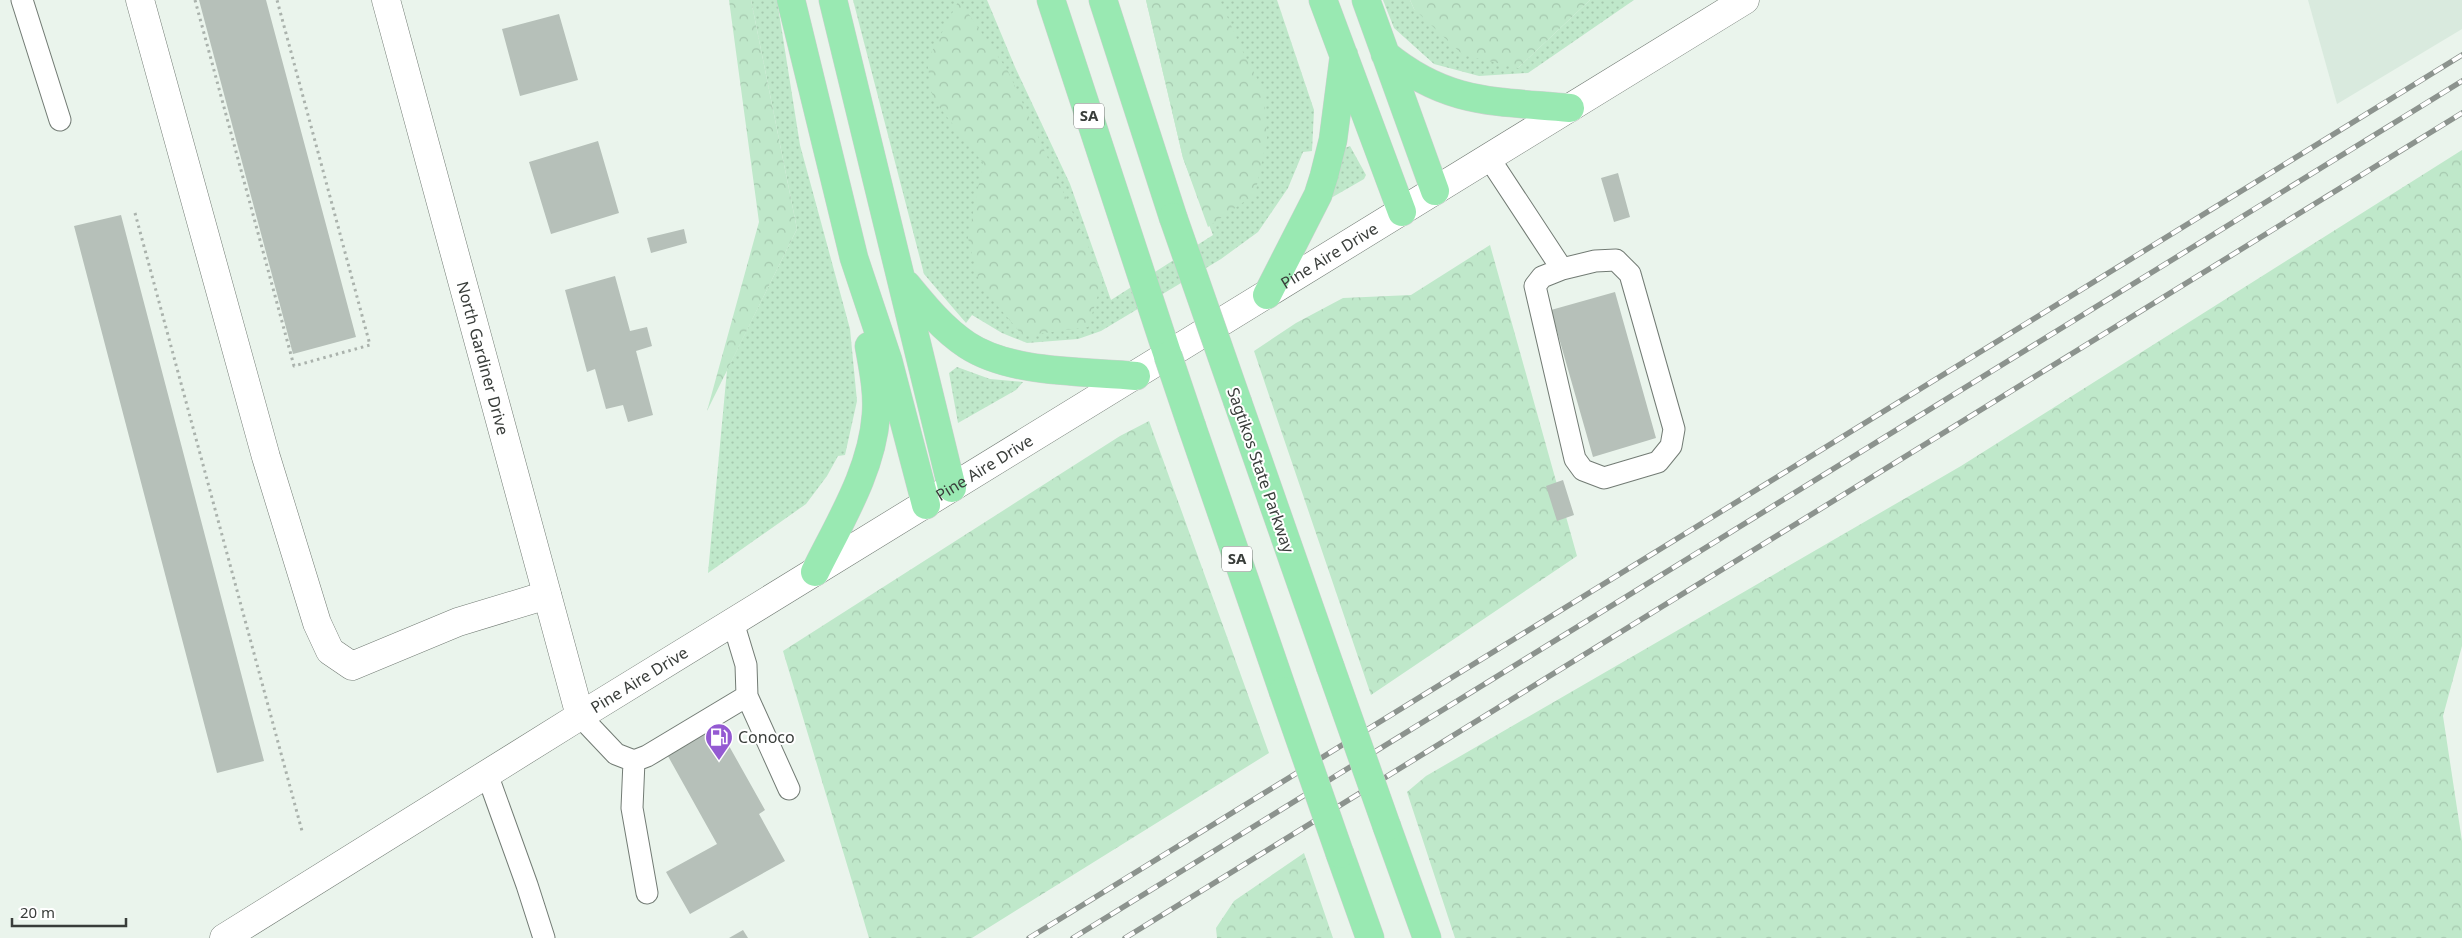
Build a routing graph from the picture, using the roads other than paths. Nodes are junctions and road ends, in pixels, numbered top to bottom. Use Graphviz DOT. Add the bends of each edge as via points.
graph roads {
  1 [pos="22,0"];
  2 [pos="140,0"];
  3 [pos="386,0"];
  4 [pos="791,0"];
  5 [pos="833,0"];
  6 [pos="1051,0"];
  7 [pos="1103,0"];
  8 [pos="1323,0"];
  9 [pos="1366,0"];
  10 [pos="1745,0"];
  11 [pos="1385,54"];
  12 [pos="1344,55"];
  13 [pos="1570,108"];
  14 [pos="60,120"];
  15 [pos="1489,158"];
  16 [pos="1435,191"];
  17 [pos="1402,212"];
  18 [pos="854,258"];
  19 [pos="1562,269"];
  20 [pos="902,279"];
  21 [pos="1267,295"];
  22 [pos="1136,376"];
  23 [pos="952,488"];
  24 [pos="926,505"];
  25 [pos="815,572"];
  26 [pos="547,595"];
  27 [pos="733,622"];
  28 [pos="747,696"];
  29 [pos="580,716"];
  30 [pos="634,761"];
  31 [pos="487,774"];
  32 [pos="789,788"];
  33 [pos="647,892"];
  34 [pos="224,938"];
  35 [pos="544,938"];
  36 [pos="1370,938"];
  37 [pos="1427,938"];
  1 -- 14 [label="lane"];
  2 -- 26 [label="street" via="266,457 317,623 330,651 352,666 458,622"];
  3 -- 26 [label="street, North Gardiner Drive"];
  4 -- 18 [label="highway"];
  5 -- 20 [label="highway"];
  6 -- 36 [label="highway, SA, bridge" via="1192,427"];
  7 -- 37 [label="highway, Sagtikos State Parkway, bridge" via="1173,217"];
  8 -- 12 [label="highway"];
  9 -- 11 [label="highway"];
  10 -- 13 [label="street, Pine Aire Drive"];
  11 -- 13 [label="highway" via="1406,72 1458,96"];
  11 -- 16 [label="highway"];
  12 -- 17 [label="highway"];
  12 -- 21 [label="highway" via="1333,140 1318,195"];
  13 -- 15 [label="street, Pine Aire Drive"];
  15 -- 16 [label="street, Pine Aire Drive"];
  15 -- 19 [label="lane"];
  16 -- 17 [label="street, Pine Aire Drive"];
  17 -- 21 [label="street, Pine Aire Drive"];
  18 -- 24 [label="highway" via="888,360"];
  18 -- 25 [label="highway" via="876,390 874,433 861,478"];
  19 -- 19 [label="lane" via="1616,260 1630,274 1674,429 1671,446 1658,462 1604,478 1583,470 1575,459 1535,286 1542,277"];
  20 -- 22 [label="highway" via="936,319 967,345 984,354 1029,366"];
  20 -- 23 [label="highway"];
  21 -- 22 [label="street, Pine Aire Drive"];
  22 -- 23 [label="street, Pine Aire Drive"];
  23 -- 24 [label="street, Pine Aire Drive"];
  24 -- 25 [label="street, Pine Aire Drive"];
  25 -- 27 [label="street, Pine Aire Drive"];
  26 -- 29 [label="street, North Gardiner Drive"];
  27 -- 28 [label="lane" via="746,665"];
  27 -- 29 [label="street, Pine Aire Drive"];
  28 -- 30 [label="lane"];
  28 -- 32 [label="lane"];
  29 -- 30 [label="lane" via="616,754"];
  29 -- 31 [label="street, Pine Aire Drive"];
  30 -- 33 [label="lane" via="632,808"];
  31 -- 34 [label="street, Pine Aire Drive"];
  31 -- 35 [label="lane"];
}
